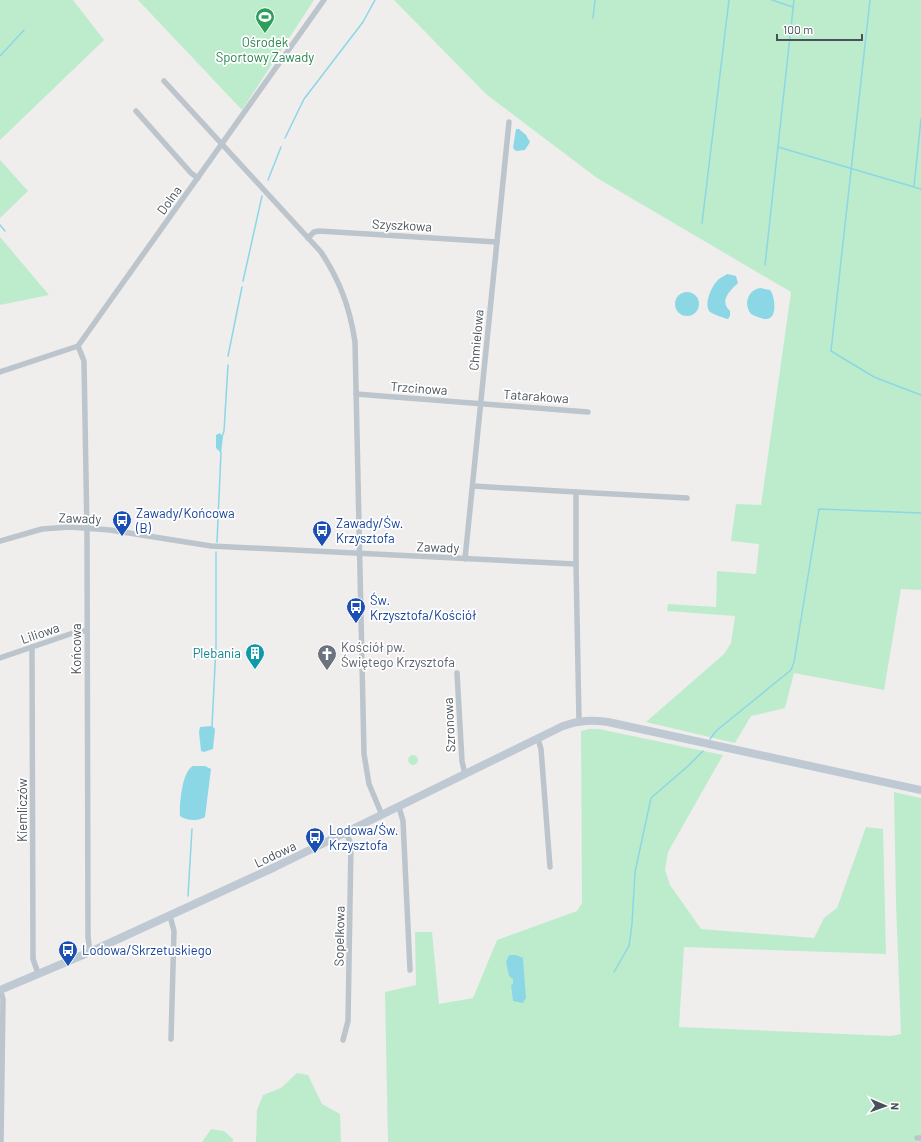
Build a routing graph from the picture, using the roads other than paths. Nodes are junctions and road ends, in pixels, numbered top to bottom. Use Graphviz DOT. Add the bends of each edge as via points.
graph roads {
  1 [pos="324,0"];
  2 [pos="164,81"];
  3 [pos="136,112"];
  4 [pos="509,122"];
  5 [pos="222,145"];
  6 [pos="198,178"];
  7 [pos="308,238"];
  8 [pos="497,242"];
  9 [pos="78,346"];
  10 [pos="0,372"];
  11 [pos="356,394"];
  12 [pos="481,403"];
  13 [pos="588,412"];
  14 [pos="473,486"];
  15 [pos="576,492"];
  16 [pos="687,498"];
  17 [pos="87,528"];
  18 [pos="0,541"];
  19 [pos="360,554"];
  20 [pos="465,559"];
  21 [pos="576,564"];
  22 [pos="87,631"];
  23 [pos="32,647"];
  24 [pos="0,658"];
  25 [pos="457,673"];
  26 [pos="579,721"];
  27 [pos="538,739"];
  28 [pos="465,775"];
  29 [pos="921,790"];
  30 [pos="399,807"];
  31 [pos="382,815"];
  32 [pos="346,833"];
  33 [pos="550,867"];
  34 [pos="170,916"];
  35 [pos="90,952"];
  36 [pos="410,970"];
  37 [pos="38,973"];
  38 [pos="0,990"];
  39 [pos="171,1039"];
  40 [pos="343,1040"];
  41 [pos="0,1142"];
  1 -- 5 [label="street, Dolna"];
  2 -- 5 [label="street"];
  3 -- 6 [label="street"];
  4 -- 8 [label="street, Chmielowa"];
  5 -- 6 [label="street, Dolna"];
  5 -- 7 [label="street"];
  6 -- 9 [label="street, Dolna"];
  7 -- 8 [label="street, Szyszkowa" via="319,231"];
  7 -- 11 [label="street" via="330,265 347,302 355,342"];
  8 -- 12 [label="street, Chmielowa"];
  9 -- 10 [label="street"];
  9 -- 17 [label="street, Końcowa" via="84,361"];
  11 -- 12 [label="street, Trzcinowa"];
  11 -- 19 [label="street"];
  12 -- 13 [label="street, Tatarakowa"];
  12 -- 14 [label="street, Chmielowa"];
  14 -- 15 [label="street"];
  14 -- 20 [label="street, Chmielowa"];
  15 -- 16 [label="street"];
  15 -- 21 [label="street"];
  17 -- 18 [label="street, Zawady" via="42,529"];
  17 -- 19 [label="street, Zawady" via="202,545"];
  17 -- 22 [label="street, Końcowa"];
  19 -- 20 [label="street, Zawady"];
  19 -- 31 [label="street" via="364,754 369,784"];
  20 -- 21 [label="street, Zawady"];
  21 -- 26 [label="street"];
  22 -- 23 [label="street, Liliowa" via="79,631"];
  22 -- 35 [label="street, Końcowa"];
  23 -- 24 [label="street, Liliowa"];
  23 -- 37 [label="street, Kiemliczów" via="33,959"];
  25 -- 28 [label="street, Szronowa"];
  26 -- 27 [label="street, Lodowa"];
  26 -- 29 [label="street, Lodowa" via="608,722"];
  27 -- 28 [label="street, Lodowa"];
  27 -- 33 [label="street" via="541,749"];
  28 -- 30 [label="street, Lodowa"];
  30 -- 31 [label="street, Lodowa"];
  30 -- 36 [label="street" via="403,821"];
  31 -- 32 [label="street, Lodowa"];
  32 -- 34 [label="street, Lodowa"];
  32 -- 40 [label="street, Sopelkowa" via="351,844 349,992 348,1025"];
  34 -- 35 [label="street, Lodowa"];
  34 -- 39 [label="street" via="174,931"];
  35 -- 37 [label="street, Lodowa"];
  37 -- 38 [label="street, Lodowa"];
  38 -- 41 [label="street" via="3,999"];
}
